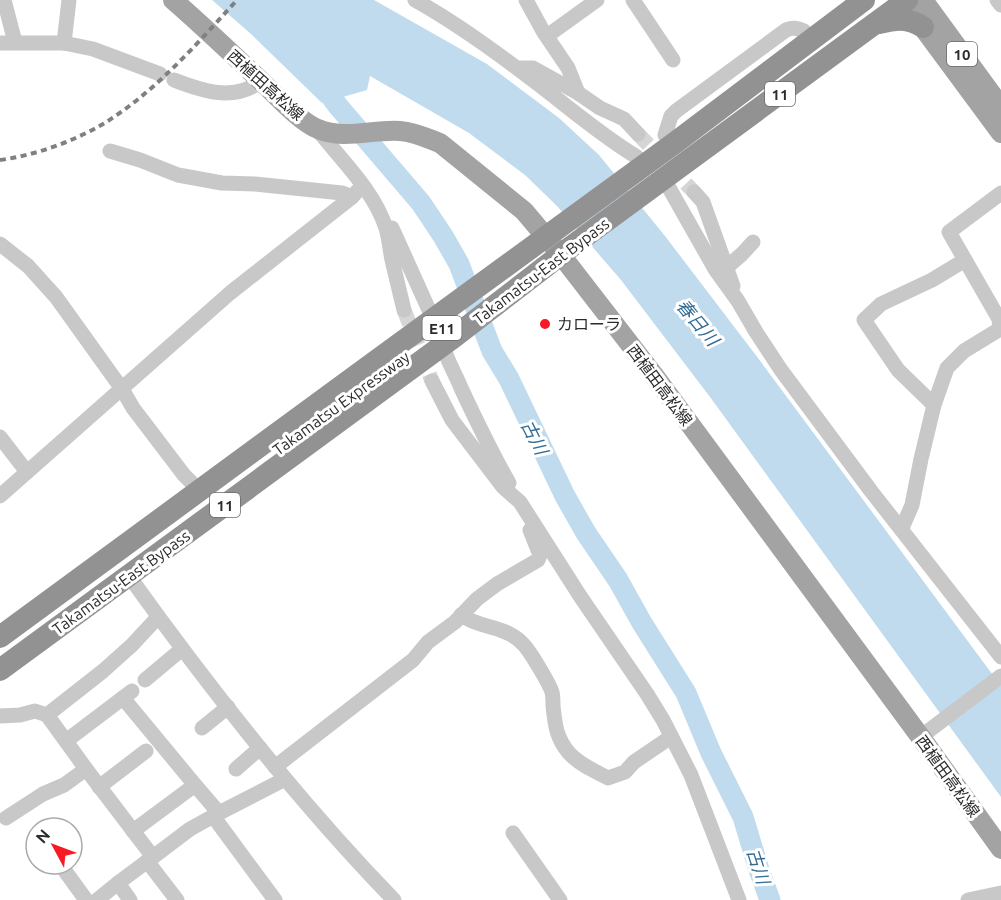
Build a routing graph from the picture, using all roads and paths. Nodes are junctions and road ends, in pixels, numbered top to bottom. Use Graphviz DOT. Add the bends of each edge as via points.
graph roads {
  1 [pos="4,0"];
  2 [pos="69,0"];
  3 [pos="173,0"];
  4 [pos="415,0"];
  5 [pos="526,0"];
  6 [pos="597,0"];
  7 [pos="633,0"];
  8 [pos="846,0"];
  9 [pos="864,0"];
  10 [pos="904,0"];
  11 [pos="997,0"];
  12 [pos="1001,5"];
  13 [pos="875,24"];
  14 [pos="923,27"];
  15 [pos="547,36"];
  16 [pos="8,43"];
  17 [pos="64,43"];
  18 [pos="673,60"];
  19 [pos="518,68"];
  20 [pos="261,81"];
  21 [pos="578,93"];
  22 [pos="1001,107"];
  23 [pos="324,131"];
  24 [pos="1001,133"];
  25 [pos="638,134"];
  26 [pos="110,151"];
  27 [pos="633,160"];
  28 [pos="658,184"];
  29 [pos="357,191"];
  30 [pos="694,192"];
  31 [pos="1001,193"];
  32 [pos="372,200"];
  33 [pos="545,224"];
  34 [pos="753,242"];
  35 [pos="0,244"];
  36 [pos="566,251"];
  37 [pos="965,260"];
  38 [pos="727,267"];
  39 [pos="738,301"];
  40 [pos="432,308"];
  41 [pos="404,310"];
  42 [pos="446,343"];
  43 [pos="432,381"];
  44 [pos="122,389"];
  45 [pos="934,405"];
  46 [pos="0,437"];
  47 [pos="27,472"];
  48 [pos="191,482"];
  49 [pos="0,496"];
  50 [pos="524,508"];
  51 [pos="902,528"];
  52 [pos="129,576"];
  53 [pos="461,615"];
  54 [pos="158,617"];
  55 [pos="0,624"];
  56 [pos="0,638"];
  57 [pos="182,649"];
  58 [pos="0,653"];
  59 [pos="1001,657"];
  60 [pos="0,670"];
  61 [pos="1001,676"];
  62 [pos="145,680"];
  63 [pos="653,703"];
  64 [pos="228,707"];
  65 [pos="47,715"];
  66 [pos="0,716"];
  67 [pos="201,728"];
  68 [pos="924,736"];
  69 [pos="66,741"];
  70 [pos="665,741"];
  71 [pos="261,748"];
  72 [pos="146,751"];
  73 [pos="86,769"];
  74 [pos="236,769"];
  75 [pos="280,773"];
  76 [pos="195,785"];
  77 [pos="99,787"];
  78 [pos="698,798"];
  79 [pos="216,815"];
  80 [pos="6,818"];
  81 [pos="133,831"];
  82 [pos="513,833"];
  83 [pos="1001,849"];
  84 [pos="150,859"];
  85 [pos="726,868"];
  86 [pos="69,876"];
  87 [pos="118,883"];
  88 [pos="1001,893"];
  89 [pos="266,897"];
  90 [pos="86,900"];
  91 [pos="97,900"];
  92 [pos="130,900"];
  93 [pos="177,900"];
  94 [pos="394,900"];
  95 [pos="560,900"];
  96 [pos="730,900"];
  97 [pos="739,900"];
  98 [pos="968,900"];
  1 -- 16 [label="street"];
  2 -- 17 [label="street"];
  3 -- 20 [label="main road, 西植田高松線"];
  4 -- 19 [label="street"];
  5 -- 15 [label="street"];
  6 -- 15 [label="street"];
  7 -- 18 [label="street"];
  8 -- 27 [label="highway, Takamatsu-East Bypass / 11"];
  9 -- 56 [label="highway, Takamatsu Expressway / E11"];
  10 -- 13 [label="highway, Takamatsu-East Bypass / 11"];
  10 -- 14 [label="main road, 10"];
  10 -- 22 [label="main road, 10"];
  10 -- 58 [label="highway, Takamatsu Expressway / E11" via="382,372"];
  11 -- 12 [label="street"];
  13 -- 14 [label="highway" via="907,20"];
  13 -- 28 [label="highway, Takamatsu-East Bypass / 11"];
  14 -- 24 [label="main road, 10"];
  15 -- 21 [label="street" via="568,68"];
  16 -- 17 [label="street"];
  17 -- 20 [label="street" via="201,90 222,94 254,87"];
  19 -- 21 [label="street" via="533,68"];
  19 -- 27 [label="street"];
  20 -- 23 [label="main road, 西植田高松線" via="294,112"];
  21 -- 25 [label="street" via="624,119"];
  23 -- 29 [label="street" via="351,169"];
  23 -- 33 [label="main road, 西植田高松線" via="401,131 424,136 440,143"];
  26 -- 29 [label="street" via="178,175 222,183"];
  27 -- 33 [label="highway, Takamatsu-East Bypass / 11"];
  28 -- 36 [label="highway, Takamatsu-East Bypass / 11"];
  28 -- 39 [label="street"];
  29 -- 32 [label="street"];
  29 -- 44 [label="street" via="230,293"];
  30 -- 38 [label="street" via="703,202"];
  31 -- 37 [label="street" via="949,232"];
  32 -- 40 [label="street" via="392,228"];
  32 -- 41 [label="street" via="386,228"];
  33 -- 36 [label="main road, 西植田高松線"];
  33 -- 40 [label="highway, Takamatsu-East Bypass / 11"];
  34 -- 38 [label="street"];
  35 -- 44 [label="street" via="28,266 56,297"];
  36 -- 42 [label="highway, Takamatsu-East Bypass / 11"];
  36 -- 68 [label="main road, 西植田高松線" via="887,693"];
  37 -- 45 [label="street" via="999,319 1000,329 964,351 946,368"];
  37 -- 45 [label="street" via="882,304 864,320 898,370"];
  38 -- 39 [label="street"];
  39 -- 51 [label="street" via="781,370"];
  40 -- 48 [label="highway, Takamatsu-East Bypass / 11"];
  42 -- 50 [label="street" via="447,361 488,446"];
  42 -- 52 [label="highway, Takamatsu-East Bypass / 11"];
  43 -- 50 [label="street" via="452,420 502,487"];
  44 -- 47 [label="street"];
  44 -- 48 [label="street"];
  45 -- 51 [label="street" via="912,505"];
  46 -- 47 [label="street"];
  47 -- 49 [label="street"];
  48 -- 55 [label="highway, Takamatsu-East Bypass / 11"];
  50 -- 53 [label="street" via="540,555 538,560 497,584"];
  50 -- 63 [label="street"];
  51 -- 59 [label="street"];
  52 -- 54 [label="street"];
  52 -- 60 [label="highway, Takamatsu-East Bypass / 11"];
  53 -- 70 [label="street" via="508,631 524,644 552,692 560,740 584,766 609,778 625,772"];
  53 -- 75 [label="street"];
  54 -- 57 [label="street"];
  54 -- 65 [label="street" via="103,671"];
  57 -- 62 [label="street"];
  57 -- 64 [label="street"];
  61 -- 68 [label="street"];
  63 -- 70 [label="street"];
  63 -- 78 [label="street" via="691,775"];
  64 -- 67 [label="street"];
  64 -- 71 [label="street"];
  65 -- 66 [label="street" via="35,711"];
  65 -- 69 [label="street"];
  68 -- 83 [label="main road, 西植田高松線"];
  69 -- 73 [label="street"];
  69 -- 76 [label="street" via="128,695"];
  70 -- 78 [label="street"];
  71 -- 74 [label="street"];
  71 -- 75 [label="street"];
  72 -- 77 [label="street"];
  73 -- 77 [label="street"];
  73 -- 80 [label="street" via="43,794 34,807"];
  75 -- 79 [label="street"];
  75 -- 94 [label="street"];
  76 -- 79 [label="street"];
  76 -- 81 [label="street"];
  77 -- 81 [label="street"];
  78 -- 85 [label="street"];
  79 -- 84 [label="street"];
  79 -- 89 [label="street"];
  81 -- 84 [label="street"];
  82 -- 95 [label="street"];
  84 -- 87 [label="street"];
  84 -- 93 [label="street"];
  85 -- 96 [label="street"];
  85 -- 97 [label="street"];
  86 -- 90 [label="street"];
  87 -- 91 [label="street"];
  87 -- 92 [label="street"];
  88 -- 98 [label="street"];
}
